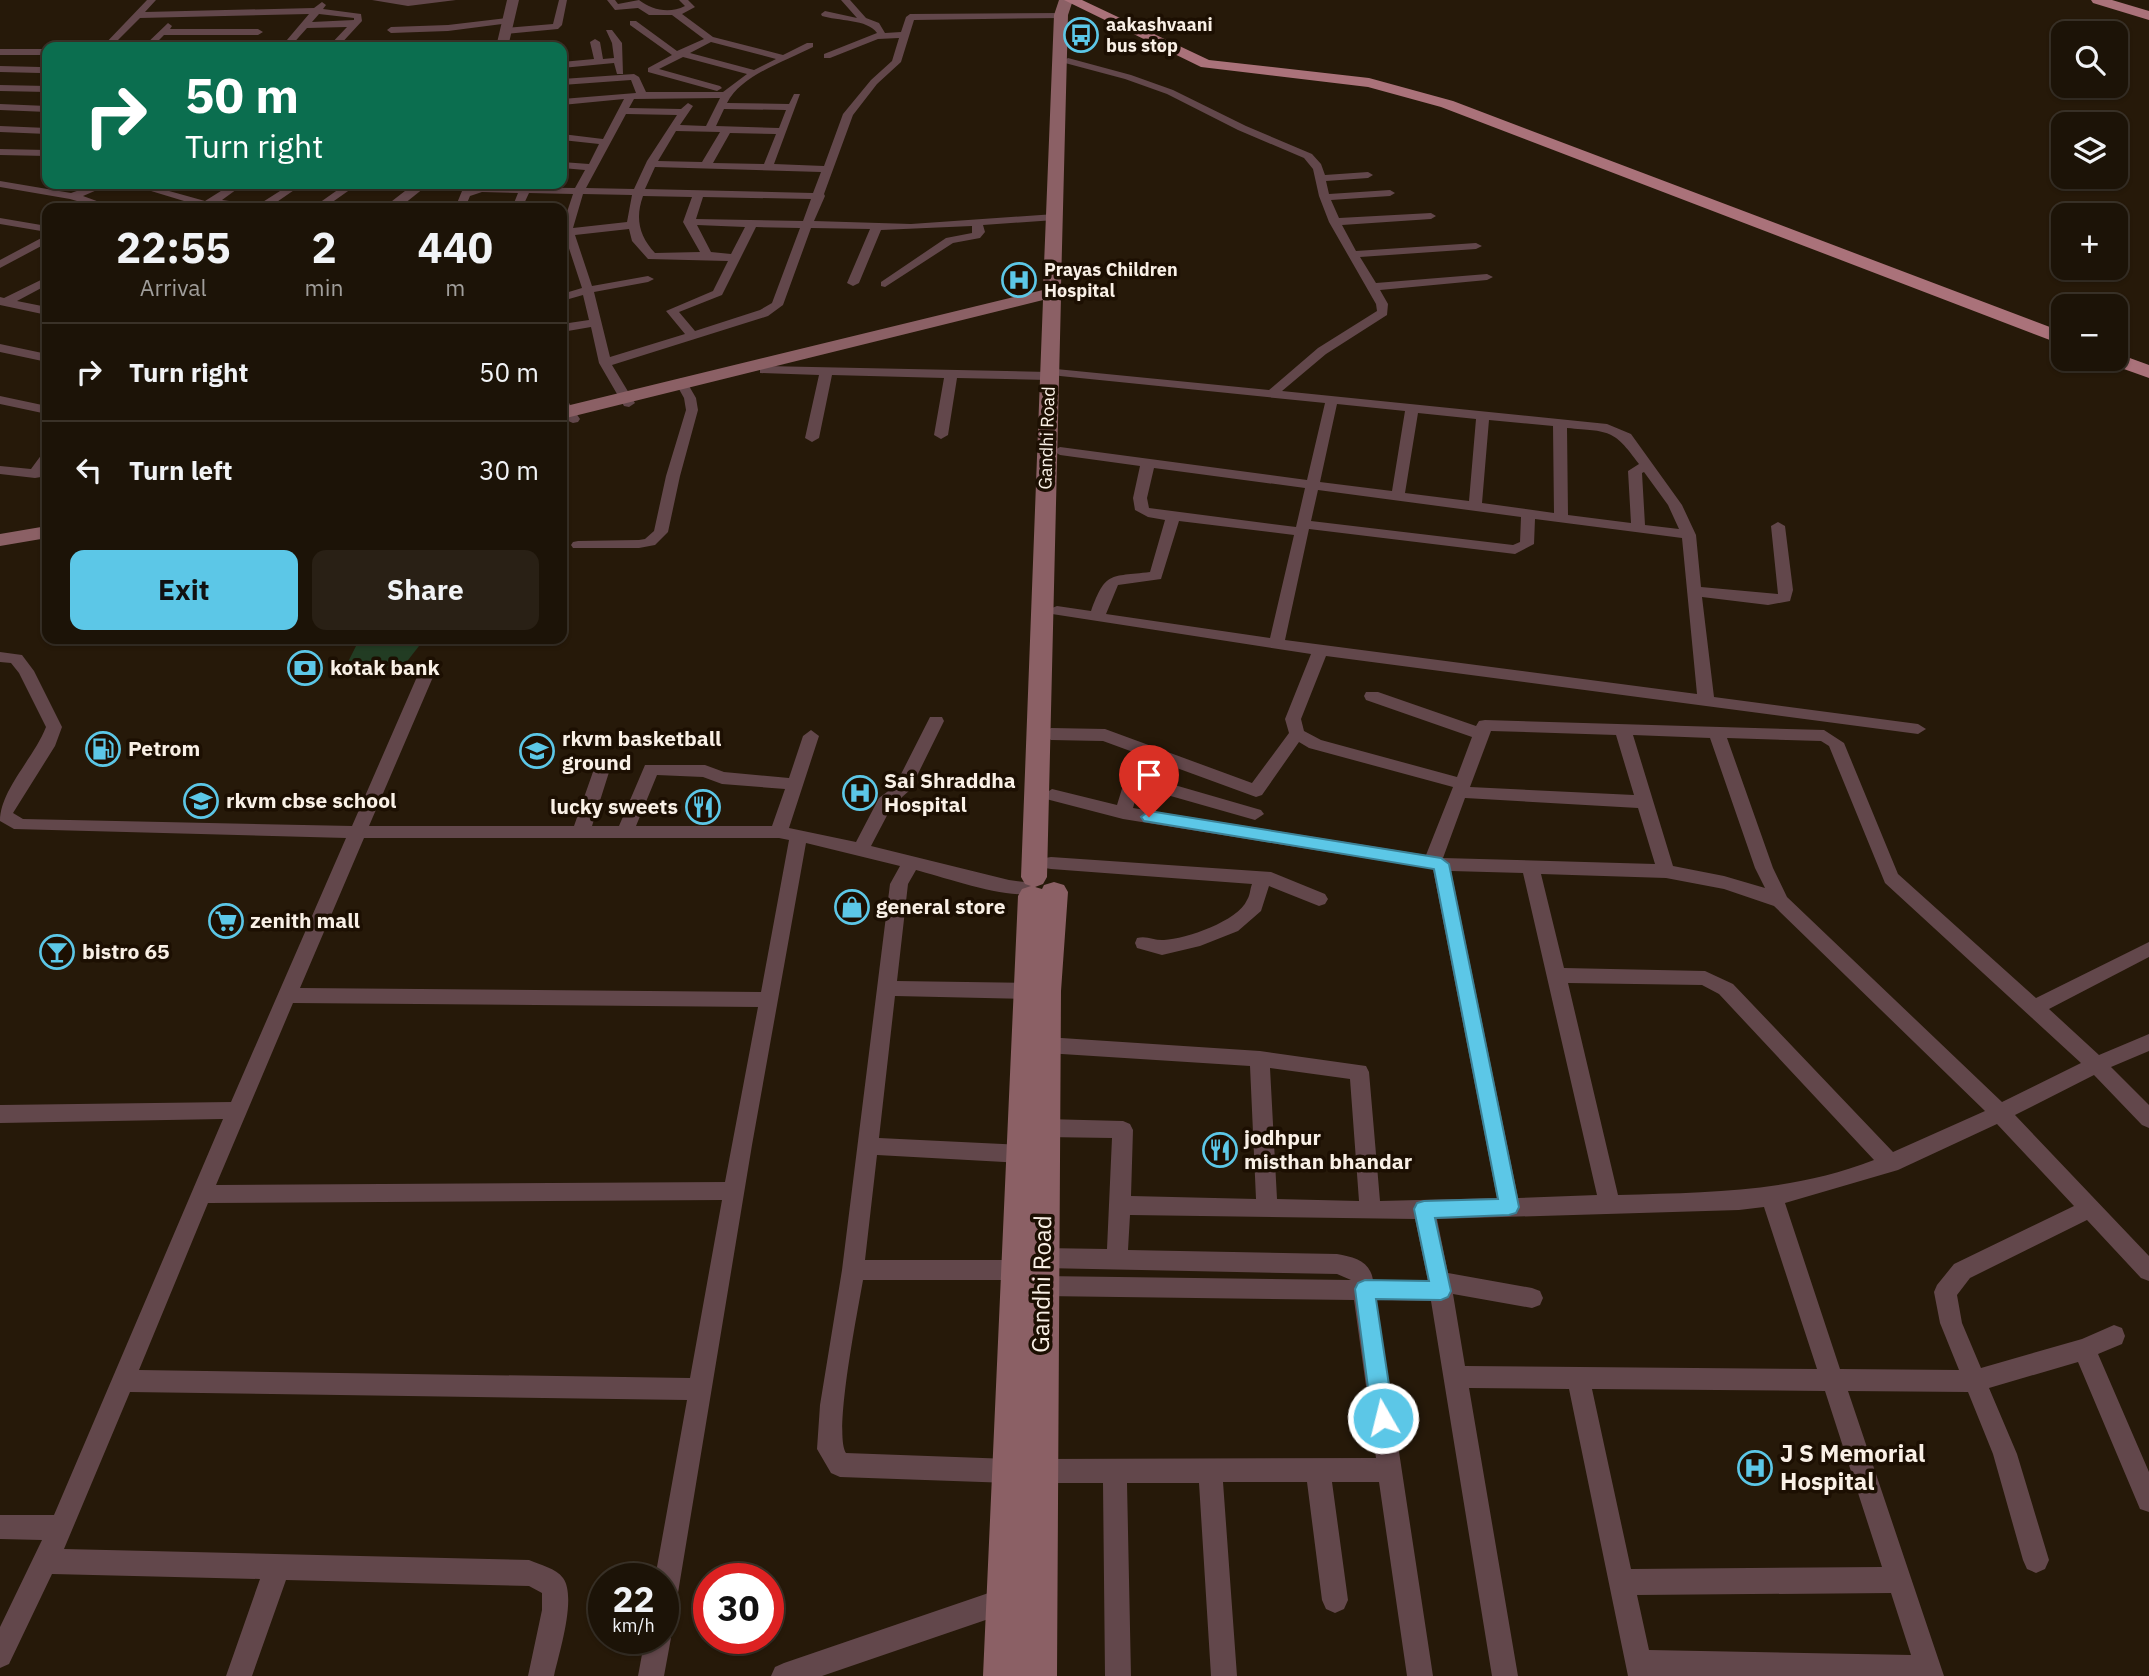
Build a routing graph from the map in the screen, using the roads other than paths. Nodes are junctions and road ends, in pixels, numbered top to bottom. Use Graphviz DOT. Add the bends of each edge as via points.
graph roads {
  1 [pos="152,0"];
  2 [pos="325,0"];
  3 [pos="376,0"];
  4 [pos="513,0"];
  5 [pos="563,0"];
  6 [pos="611,0"];
  7 [pos="683,0"];
  8 [pos="845,0"];
  9 [pos="2098,0"];
  10 [pos="2110,0"];
  11 [pos="410,2"];
  12 [pos="953,2"];
  13 [pos="636,3"];
  14 [pos="1070,5"];
  15 [pos="318,10"];
  16 [pos="457,10"];
  17 [pos="275,12"];
  18 [pos="677,12"];
  19 [pos="180,13"];
  20 [pos="825,14"];
  21 [pos="2149,14"];
  22 [pos="138,15"];
  23 [pos="963,15"];
  24 [pos="886,20"];
  25 [pos="869,22"];
  26 [pos="633,23"];
  27 [pos="355,24"];
  28 [pos="305,25"];
  29 [pos="506,26"];
  30 [pos="391,30"];
  31 [pos="162,32"];
  32 [pos="258,32"];
  33 [pos="609,32"];
  34 [pos="882,35"];
  35 [pos="904,35"];
  36 [pos="652,37"];
  37 [pos="710,39"];
  38 [pos="627,41"];
  39 [pos="111,42"];
  40 [pos="152,42"];
  41 [pos="249,42"];
  42 [pos="290,42"];
  43 [pos="338,42"];
  44 [pos="384,42"];
  45 [pos="451,42"];
  46 [pos="503,42"];
  47 [pos="595,42"];
  48 [pos="810,45"];
  49 [pos="0,52"];
  50 [pos="42,52"];
  51 [pos="678,54"];
  52 [pos="827,56"];
  53 [pos="784,58"];
  54 [pos="618,60"];
  55 [pos="568,61"];
  56 [pos="598,61"];
  57 [pos="1068,61"];
  58 [pos="42,67"];
  59 [pos="0,69"];
  60 [pos="42,69"];
  61 [pos="755,73"];
  62 [pos="621,78"];
  63 [pos="567,82"];
  64 [pos="0,88"];
  65 [pos="19,88"];
  66 [pos="42,89"];
  67 [pos="726,93"];
  68 [pos="636,95"];
  69 [pos="797,96"];
  70 [pos="42,102"];
  71 [pos="567,102"];
  72 [pos="720,106"];
  73 [pos="0,107"];
  74 [pos="792,107"];
  75 [pos="32,109"];
  76 [pos="42,109"];
  77 [pos="623,111"];
  78 [pos="674,128"];
  79 [pos="0,129"];
  80 [pos="709,130"];
  81 [pos="726,130"];
  82 [pos="42,131"];
  83 [pos="782,131"];
  84 [pos="567,138"];
  85 [pos="606,142"];
  86 [pos="0,152"];
  87 [pos="42,153"];
  88 [pos="652,163"];
  89 [pos="567,165"];
  90 [pos="706,165"];
  91 [pos="593,167"];
  92 [pos="768,167"];
  93 [pos="829,169"];
  94 [pos="1368,175"];
  95 [pos="1322,178"];
  96 [pos="0,184"];
  97 [pos="92,189"];
  98 [pos="151,189"];
  99 [pos="231,189"];
  100 [pos="290,189"];
  101 [pos="346,189"];
  102 [pos="415,189"];
  103 [pos="525,190"];
  104 [pos="579,191"];
  105 [pos="637,191"];
  106 [pos="699,193"];
  107 [pos="1390,193"];
  108 [pos="820,195"];
  109 [pos="72,196"];
  110 [pos="1325,197"];
  111 [pos="95,203"];
  112 [pos="200,203"];
  113 [pos="210,203"];
  114 [pos="268,203"];
  115 [pos="325,203"];
  116 [pos="397,203"];
  117 [pos="460,203"];
  118 [pos="519,203"];
  119 [pos="725,208"];
  120 [pos="1431,216"];
  121 [pos="1055,217"];
  122 [pos="0,220"];
  123 [pos="689,222"];
  124 [pos="1335,222"];
  125 [pos="752,223"];
  126 [pos="977,223"];
  127 [pos="631,225"];
  128 [pos="809,225"];
  129 [pos="877,227"];
  130 [pos="42,228"];
  131 [pos="568,232"];
  132 [pos="42,241"];
  133 [pos="1476,246"];
  134 [pos="1354,254"];
  135 [pos="707,255"];
  136 [pos="736,258"];
  137 [pos="3,261"];
  138 [pos="1487,277"];
  139 [pos="648,279"];
  140 [pos="42,282"];
  141 [pos="853,283"];
  142 [pos="885,284"];
  143 [pos="1373,287"];
  144 [pos="588,289"];
  145 [pos="567,296"];
  146 [pos="1058,296"];
  147 [pos="3,301"];
  148 [pos="42,311"];
  149 [pos="596,323"];
  150 [pos="2051,325"];
  151 [pos="567,327"];
  152 [pos="691,334"];
  153 [pos="2051,334"];
  154 [pos="2,350"];
  155 [pos="2128,355"];
  156 [pos="42,357"];
  157 [pos="605,363"];
  158 [pos="2149,363"];
  159 [pos="2128,364"];
  160 [pos="764,370"];
  161 [pos="2149,372"];
  162 [pos="826,373"];
  163 [pos="1054,374"];
  164 [pos="951,375"];
  165 [pos="684,386"];
  166 [pos="1271,394"];
  167 [pos="1332,399"];
  168 [pos="0,400"];
  169 [pos="627,400"];
  170 [pos="1412,407"];
  171 [pos="42,409"];
  172 [pos="567,413"];
  173 [pos="1483,415"];
  174 [pos="1560,423"];
  175 [pos="941,435"];
  176 [pos="812,438"];
  177 [pos="1060,451"];
  178 [pos="1148,463"];
  179 [pos="1648,466"];
  180 [pos="0,470"];
  181 [pos="41,473"];
  182 [pos="1311,485"];
  183 [pos="1398,496"];
  184 [pos="1475,507"];
  185 [pos="1528,514"];
  186 [pos="1173,517"];
  187 [pos="1561,518"];
  188 [pos="42,524"];
  189 [pos="1778,526"];
  190 [pos="1302,528"];
  191 [pos="1638,528"];
  192 [pos="0,531"];
  193 [pos="42,533"];
  194 [pos="1689,536"];
  195 [pos="0,540"];
  196 [pos="578,545"];
  197 [pos="1694,591"];
  198 [pos="1056,611"];
  199 [pos="1097,617"];
  200 [pos="1276,644"];
  201 [pos="1320,650"];
  202 [pos="0,657"];
  203 [pos="431,663"];
  204 [pos="1372,696"];
  205 [pos="1706,700"];
  206 [pos="936,721"];
  207 [pos="1918,729"];
  208 [pos="1623,730"];
  209 [pos="1051,734"];
  210 [pos="1297,734"];
  211 [pos="1481,734"];
  212 [pos="1717,734"];
  213 [pos="811,736"];
  214 [pos="602,769"];
  215 [pos="795,784"];
  216 [pos="1461,788"];
  217 [pos="1052,795"];
  218 [pos="1645,802"];
  219 [pos="1124,813"];
  220 [pos="1255,814"];
  221 [pos="356,832"];
  222 [pos="581,832"];
  223 [pos="625,832"];
  224 [pos="789,834"];
  225 [pos="861,849"];
  226 [pos="911,863"];
  227 [pos="1437,864"];
  228 [pos="1531,867"];
  229 [pos="1666,871"];
  230 [pos="1262,878"];
  231 [pos="1041,882"];
  232 [pos="1318,900"];
  233 [pos="1780,901"];
  234 [pos="1144,943"];
  235 [pos="2149,949"];
  236 [pos="1556,975"];
  237 [pos="886,988"];
  238 [pos="1028,991"];
  239 [pos="287,995"];
  240 [pos="769,1000"];
  241 [pos="2034,1008"];
  242 [pos="1046,1045"];
  243 [pos="2146,1048"];
  244 [pos="1260,1059"];
  245 [pos="2096,1064"];
  246 [pos="237,1110"];
  247 [pos="2000,1113"];
  248 [pos="0,1114"];
  249 [pos="2149,1119"];
  250 [pos="1045,1128"];
  251 [pos="868,1146"];
  252 [pos="1022,1154"];
  253 [pos="1891,1164"];
  254 [pos="734,1191"];
  255 [pos="203,1194"];
  256 [pos="1772,1198"];
  257 [pos="1610,1204"];
  258 [pos="1120,1205"];
  259 [pos="1509,1207"];
  260 [pos="1268,1208"];
  261 [pos="2090,1208"];
  262 [pos="1424,1209"];
  263 [pos="1370,1211"];
  264 [pos="1117,1258"];
  265 [pos="853,1270"];
  266 [pos="1034,1271"];
  267 [pos="2149,1271"];
  268 [pos="1440,1286"];
  269 [pos="1365,1289"];
  270 [pos="1532,1298"];
  271 [pos="2115,1336"];
  272 [pos="2084,1349"];
  273 [pos="1455,1377"];
  274 [pos="1578,1378"];
  275 [pos="1833,1380"];
  276 [pos="124,1381"];
  277 [pos="1974,1381"];
  278 [pos="700,1389"];
  279 [pos="1210,1470"];
  280 [pos="1318,1470"];
  281 [pos="1391,1470"];
  282 [pos="1025,1471"];
  283 [pos="1115,1471"];
  284 [pos="2149,1500"];
  285 [pos="0,1527"];
  286 [pos="61,1528"];
  287 [pos="2036,1560"];
  288 [pos="45,1561"];
  289 [pos="670,1563"];
  290 [pos="278,1565"];
  291 [pos="1899,1580"];
  292 [pos="1621,1583"];
  293 [pos="1038,1591"];
  294 [pos="1005,1600"];
  295 [pos="1335,1600"];
  296 [pos="655,1654"];
  297 [pos="0,1655"];
  298 [pos="1640,1669"];
  299 [pos="1930,1672"];
  300 [pos="239,1676"];
  301 [pos="541,1676"];
  302 [pos="651,1676"];
  303 [pos="784,1676"];
  304 [pos="1003,1676"];
  305 [pos="1037,1676"];
  306 [pos="1118,1676"];
  307 [pos="1224,1676"];
  308 [pos="1420,1676"];
  309 [pos="1505,1676"];
  1 -- 22 [label="street"];
  2 -- 15 [label="street"];
  3 -- 11 [label="street"];
  4 -- 29 [label="street"];
  5 -- 29 [label="street" via="555,27"];
  6 -- 13 [label="street" via="615,7"];
  7 -- 18 [label="street" via="691,7"];
  8 -- 25 [label="street"];
  9 -- 21 [label="main road"];
  10 -- 21 [label="main road"];
  11 -- 16 [label="street"];
  11 -- 30 [label="street"];
  12 -- 23 [label="street"];
  13 -- 18 [label="street" via="652,13"];
  14 -- 23 [label="street"];
  14 -- 57 [label="main road, Gandhi Road"];
  14 -- 121 [label="main road, Gandhi Road"];
  14 -- 150 [label="main road" via="1208,59 1373,79 1447,97"];
  14 -- 153 [label="main road" via="1206,64 1369,83 1447,104"];
  15 -- 17 [label="street"];
  15 -- 27 [label="street" via="358,16"];
  15 -- 28 [label="street"];
  16 -- 29 [label="street"];
  16 -- 30 [label="street"];
  16 -- 45 [label="street"];
  17 -- 19 [label="street"];
  17 -- 32 [label="street"];
  18 -- 37 [label="street"];
  19 -- 22 [label="street"];
  19 -- 31 [label="street"];
  20 -- 25 [label="street"];
  22 -- 39 [label="street"];
  23 -- 35 [label="street" via="905,17"];
  24 -- 25 [label="street"];
  25 -- 34 [label="street"];
  26 -- 36 [label="street"];
  27 -- 28 [label="street"];
  27 -- 43 [label="street"];
  28 -- 42 [label="street"];
  29 -- 46 [label="street"];
  30 -- 44 [label="street"];
  31 -- 32 [label="street"];
  31 -- 40 [label="street"];
  32 -- 41 [label="street"];
  33 -- 38 [label="street"];
  34 -- 35 [label="street"];
  34 -- 52 [label="street"];
  35 -- 93 [label="street" via="896,62 848,114"];
  36 -- 38 [label="street"];
  36 -- 51 [label="street"];
  37 -- 51 [label="street"];
  37 -- 53 [label="street"];
  38 -- 54 [label="street"];
  47 -- 56 [label="street"];
  48 -- 53 [label="street"];
  49 -- 50 [label="street"];
  51 -- 61 [label="street"];
  51 -- 67 [label="street" via="651,70"];
  53 -- 61 [label="street"];
  54 -- 56 [label="street"];
  54 -- 62 [label="street"];
  55 -- 56 [label="street"];
  57 -- 95 [label="street" via="1170,92 1308,156"];
  57 -- 146 [label="main road, Gandhi Road"];
  58 -- 59 [label="street"];
  60 -- 65 [label="street"];
  61 -- 67 [label="street"];
  62 -- 63 [label="street"];
  62 -- 68 [label="street" via="636,78"];
  64 -- 65 [label="street"];
  65 -- 66 [label="street"];
  67 -- 68 [label="street"];
  67 -- 72 [label="street"];
  68 -- 71 [label="street"];
  68 -- 77 [label="street"];
  69 -- 74 [label="street"];
  70 -- 75 [label="street"];
  72 -- 74 [label="street"];
  72 -- 80 [label="street"];
  73 -- 75 [label="street"];
  74 -- 83 [label="street"];
  75 -- 76 [label="street"];
  77 -- 78 [label="street" via="686,109"];
  77 -- 85 [label="street"];
  78 -- 80 [label="street"];
  78 -- 88 [label="street"];
  79 -- 82 [label="street"];
  80 -- 81 [label="street"];
  81 -- 83 [label="street"];
  81 -- 90 [label="street"];
  83 -- 92 [label="street"];
  84 -- 85 [label="street"];
  85 -- 91 [label="street"];
  86 -- 87 [label="street"];
  88 -- 90 [label="street"];
  88 -- 105 [label="street"];
  89 -- 91 [label="street"];
  90 -- 92 [label="street"];
  91 -- 104 [label="street"];
  92 -- 93 [label="street"];
  93 -- 108 [label="street"];
  94 -- 95 [label="street"];
  95 -- 110 [label="street"];
  96 -- 109 [label="street"];
  97 -- 109 [label="street"];
  98 -- 112 [label="street"];
  99 -- 113 [label="street"];
  100 -- 114 [label="street"];
  101 -- 115 [label="street"];
  102 -- 116 [label="street"];
  103 -- 104 [label="street"];
  103 -- 117 [label="street" via="472,190"];
  103 -- 118 [label="street"];
  104 -- 105 [label="street"];
  104 -- 131 [label="street"];
  105 -- 106 [label="street"];
  105 -- 127 [label="street"];
  106 -- 119 [label="street"];
  106 -- 123 [label="street"];
  107 -- 110 [label="street"];
  108 -- 119 [label="street"];
  108 -- 128 [label="street"];
  109 -- 111 [label="street"];
  110 -- 124 [label="street"];
  119 -- 123 [label="street"];
  119 -- 125 [label="street"];
  120 -- 124 [label="street"];
  121 -- 126 [label="street"];
  121 -- 146 [label="main road, Gandhi Road"];
  122 -- 130 [label="street"];
  123 -- 135 [label="street"];
  124 -- 134 [label="street"];
  125 -- 128 [label="street"];
  125 -- 136 [label="street"];
  126 -- 129 [label="street"];
  126 -- 142 [label="street" via="979,234 950,240"];
  127 -- 131 [label="street"];
  127 -- 135 [label="street" via="652,257"];
  128 -- 129 [label="street"];
  128 -- 152 [label="street" via="777,305"];
  129 -- 141 [label="street"];
  131 -- 144 [label="street"];
  132 -- 137 [label="street"];
  133 -- 134 [label="street"];
  134 -- 143 [label="street"];
  135 -- 136 [label="street"];
  136 -- 152 [label="street" via="718,293 672,311"];
  138 -- 143 [label="street"];
  139 -- 144 [label="street"];
  140 -- 147 [label="street"];
  143 -- 166 [label="street" via="1383,312 1322,351"];
  144 -- 145 [label="street"];
  144 -- 149 [label="street"];
  146 -- 160 [label="main road"];
  146 -- 163 [label="main road, Gandhi Road"];
  146 -- 165 [label="main road"];
  147 -- 148 [label="street"];
  149 -- 151 [label="street"];
  149 -- 157 [label="street"];
  152 -- 157 [label="street"];
  154 -- 156 [label="street"];
  155 -- 158 [label="main road"];
  157 -- 169 [label="street"];
  159 -- 161 [label="main road"];
  160 -- 162 [label="street"];
  160 -- 165 [label="main road"];
  162 -- 164 [label="street"];
  162 -- 176 [label="street"];
  163 -- 164 [label="street"];
  163 -- 166 [label="street"];
  163 -- 177 [label="main road, Gandhi Road"];
  163 -- 231 [label="main road, Gandhi Road"];
  164 -- 175 [label="street"];
  165 -- 169 [label="main road"];
  165 -- 196 [label="street" via="692,410 661,532 650,542 639,544"];
  166 -- 167 [label="street"];
  167 -- 170 [label="street"];
  167 -- 182 [label="street"];
  168 -- 171 [label="street"];
  169 -- 172 [label="main road"];
  170 -- 173 [label="street"];
  170 -- 183 [label="street"];
  173 -- 174 [label="street"];
  173 -- 184 [label="street"];
  174 -- 179 [label="street" via="1618,431"];
  174 -- 187 [label="street"];
  177 -- 178 [label="street"];
  177 -- 198 [label="main road, Gandhi Road"];
  178 -- 182 [label="street"];
  178 -- 186 [label="street" via="1140,507"];
  179 -- 191 [label="street" via="1635,471"];
  179 -- 194 [label="street" via="1675,505"];
  180 -- 181 [label="street"];
  182 -- 183 [label="street"];
  182 -- 190 [label="street"];
  183 -- 184 [label="street"];
  184 -- 185 [label="street"];
  185 -- 187 [label="street"];
  185 -- 190 [label="street" via="1527,544 1515,550"];
  186 -- 190 [label="street"];
  186 -- 199 [label="street" via="1156,576 1114,581"];
  187 -- 191 [label="street"];
  188 -- 192 [label="main road"];
  189 -- 197 [label="street" via="1785,598"];
  190 -- 200 [label="street"];
  191 -- 194 [label="street"];
  193 -- 195 [label="main road"];
  194 -- 197 [label="street"];
  197 -- 205 [label="street"];
  198 -- 199 [label="street"];
  198 -- 209 [label="main road, Gandhi Road"];
  199 -- 200 [label="street"];
  200 -- 201 [label="street"];
  201 -- 205 [label="street"];
  201 -- 210 [label="street" via="1293,719"];
  202 -- 221 [label="street" via="16,659 26,671 54,727 3,815 20,825"];
  203 -- 221 [label="street"];
  204 -- 211 [label="street"];
  205 -- 207 [label="street"];
  206 -- 225 [label="street" via="902,790 885,802"];
  208 -- 211 [label="street" via="1485,725"];
  208 -- 212 [label="street"];
  208 -- 218 [label="street"];
  209 -- 210 [label="street" via="1105,735 1256,791"];
  209 -- 217 [label="main road, Gandhi Road"];
  210 -- 216 [label="street" via="1315,744"];
  211 -- 216 [label="street"];
  212 -- 233 [label="street"];
  212 -- 241 [label="street" via="1824,736 1836,743 1891,878"];
  213 -- 215 [label="street"];
  214 -- 222 [label="street"];
  215 -- 223 [label="street" via="722,778 705,771 650,769"];
  215 -- 224 [label="street"];
  216 -- 218 [label="street"];
  216 -- 227 [label="street"];
  217 -- 219 [label="street"];
  217 -- 231 [label="main road, Gandhi Road"];
  218 -- 229 [label="street"];
  219 -- 220 [label="street" via="1133,779"];
  219 -- 227 [label="street"];
  221 -- 222 [label="street"];
  221 -- 239 [label="street"];
  222 -- 223 [label="street"];
  223 -- 224 [label="street"];
  224 -- 225 [label="street"];
  224 -- 240 [label="street"];
  225 -- 226 [label="street"];
  226 -- 231 [label="street" via="1009,887"];
  226 -- 237 [label="street" via="899,884"];
  227 -- 228 [label="street"];
  227 -- 259 [label="street"];
  228 -- 229 [label="street"];
  228 -- 236 [label="street"];
  229 -- 233 [label="street" via="1749,888"];
  230 -- 231 [label="street"];
  230 -- 232 [label="street"];
  230 -- 234 [label="street" via="1255,906 1231,926 1193,942 1162,948"];
  231 -- 238 [label="main road, Gandhi Road"];
  231 -- 242 [label="main road, Gandhi Road"];
  233 -- 247 [label="street"];
  235 -- 241 [label="street"];
  236 -- 253 [label="street" via="1705,978 1726,989"];
  236 -- 257 [label="street"];
  237 -- 238 [label="street"];
  237 -- 251 [label="street"];
  238 -- 252 [label="main road, Gandhi Road"];
  239 -- 240 [label="street"];
  239 -- 246 [label="street"];
  240 -- 254 [label="street"];
  241 -- 245 [label="street"];
  242 -- 244 [label="street"];
  242 -- 250 [label="main road, Gandhi Road"];
  243 -- 245 [label="street"];
  244 -- 260 [label="street"];
  244 -- 263 [label="street" via="1359,1072"];
  245 -- 247 [label="street"];
  245 -- 249 [label="street"];
  246 -- 248 [label="street"];
  246 -- 255 [label="street"];
  247 -- 253 [label="street"];
  247 -- 261 [label="street"];
  250 -- 258 [label="street" via="1123,1130"];
  250 -- 266 [label="main road, Gandhi Road"];
  251 -- 252 [label="street"];
  251 -- 265 [label="street"];
  252 -- 266 [label="main road, Gandhi Road"];
  253 -- 256 [label="street"];
  254 -- 255 [label="street"];
  254 -- 278 [label="street"];
  255 -- 276 [label="street"];
  256 -- 257 [label="street"];
  256 -- 275 [label="street"];
  257 -- 259 [label="street"];
  258 -- 260 [label="street"];
  258 -- 264 [label="street"];
  259 -- 262 [label="street"];
  260 -- 263 [label="street"];
  261 -- 267 [label="street"];
  261 -- 277 [label="street" via="1962,1271 1945,1292 1951,1323"];
  262 -- 263 [label="street"];
  262 -- 268 [label="street"];
  264 -- 266 [label="street"];
  264 -- 269 [label="street" via="1337,1264 1361,1273"];
  265 -- 266 [label="street"];
  265 -- 282 [label="street" via="832,1405 829,1450 840,1465"];
  266 -- 269 [label="street"];
  266 -- 282 [label="main road, Gandhi Road"];
  268 -- 269 [label="street"];
  268 -- 270 [label="street"];
  268 -- 273 [label="street"];
  269 -- 281 [label="street"];
  271 -- 272 [label="street"];
  272 -- 277 [label="street"];
  272 -- 284 [label="street"];
  273 -- 274 [label="street"];
  273 -- 309 [label="street"];
  274 -- 275 [label="street"];
  274 -- 292 [label="street"];
  275 -- 277 [label="street"];
  275 -- 291 [label="street"];
  276 -- 278 [label="street"];
  276 -- 286 [label="street"];
  277 -- 287 [label="street" via="2005,1454"];
  278 -- 289 [label="street"];
  279 -- 280 [label="street"];
  279 -- 283 [label="street"];
  279 -- 307 [label="street"];
  280 -- 281 [label="street"];
  280 -- 295 [label="street"];
  281 -- 308 [label="street"];
  282 -- 283 [label="street"];
  282 -- 293 [label="main road, Gandhi Road"];
  282 -- 294 [label="main road, Gandhi Road"];
  283 -- 306 [label="street"];
  285 -- 286 [label="street"];
  286 -- 288 [label="street"];
  288 -- 290 [label="street"];
  288 -- 297 [label="street"];
  290 -- 300 [label="street"];
  290 -- 301 [label="street" via="529,1573 547,1580 555,1588 555,1610"];
  291 -- 292 [label="street"];
  291 -- 299 [label="street"];
  292 -- 298 [label="street"];
  293 -- 294 [label="street"];
  293 -- 305 [label="main road, Gandhi Road"];
  294 -- 303 [label="street"];
  294 -- 304 [label="main road, Gandhi Road"];
  296 -- 302 [label="street"];
  298 -- 299 [label="street"];
}
